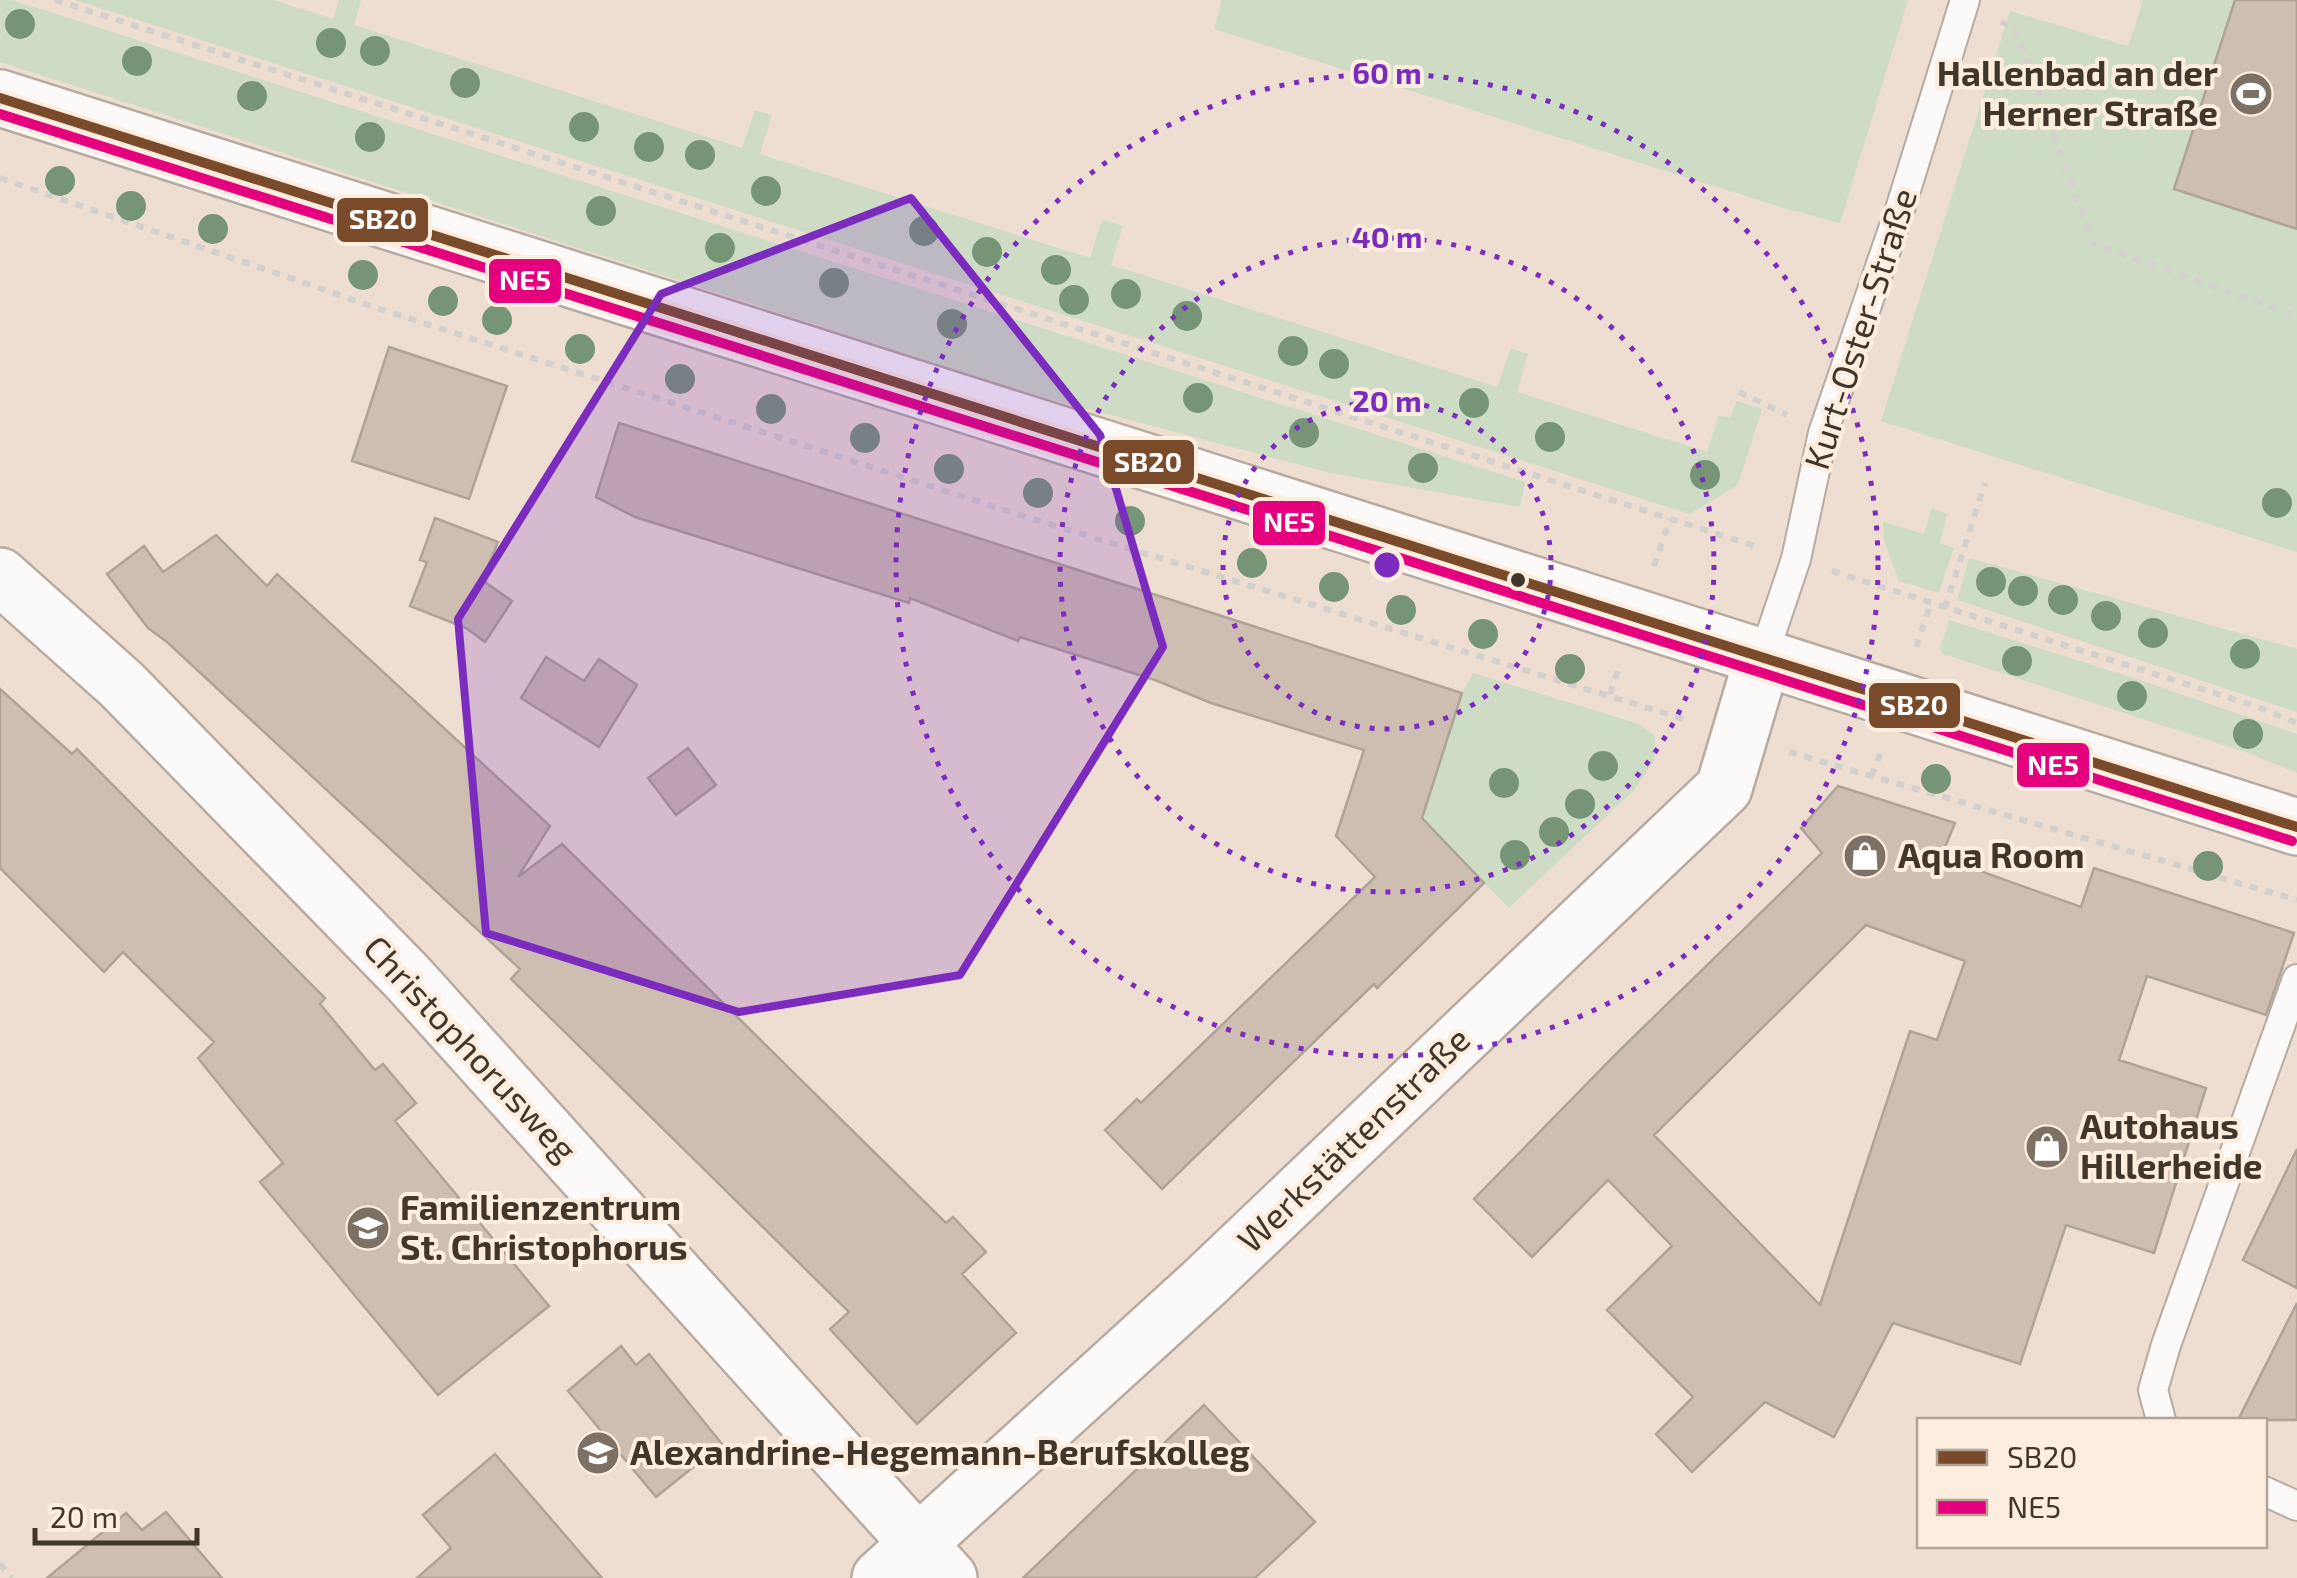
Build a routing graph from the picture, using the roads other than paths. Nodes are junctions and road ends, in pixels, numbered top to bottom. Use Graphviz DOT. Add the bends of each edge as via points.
graph roads {
  1 [pos="1964,4"];
  2 [pos="0,98"];
  3 [pos="0,576"];
  4 [pos="1762,660"];
  5 [pos="2297,828"];
  6 [pos="2297,979"];
  7 [pos="2160,1418"];
  8 [pos="2267,1492"];
  9 [pos="2297,1506"];
  10 [pos="916,1566"];
  1 -- 4 [label="lane, Kurt-Oster-Straße" via="1823,433 1796,560"];
  2 -- 4 [label="street"];
  3 -- 10 [label="street, Christophorusweg" via="122,685 408,978"];
  4 -- 5 [label="street"];
  4 -- 10 [label="street, Werkstättenstraße" via="1724,788"];
  6 -- 7 [label="lane" via="2166,1345 2153,1390"];
  8 -- 9 [label="lane"];
}
